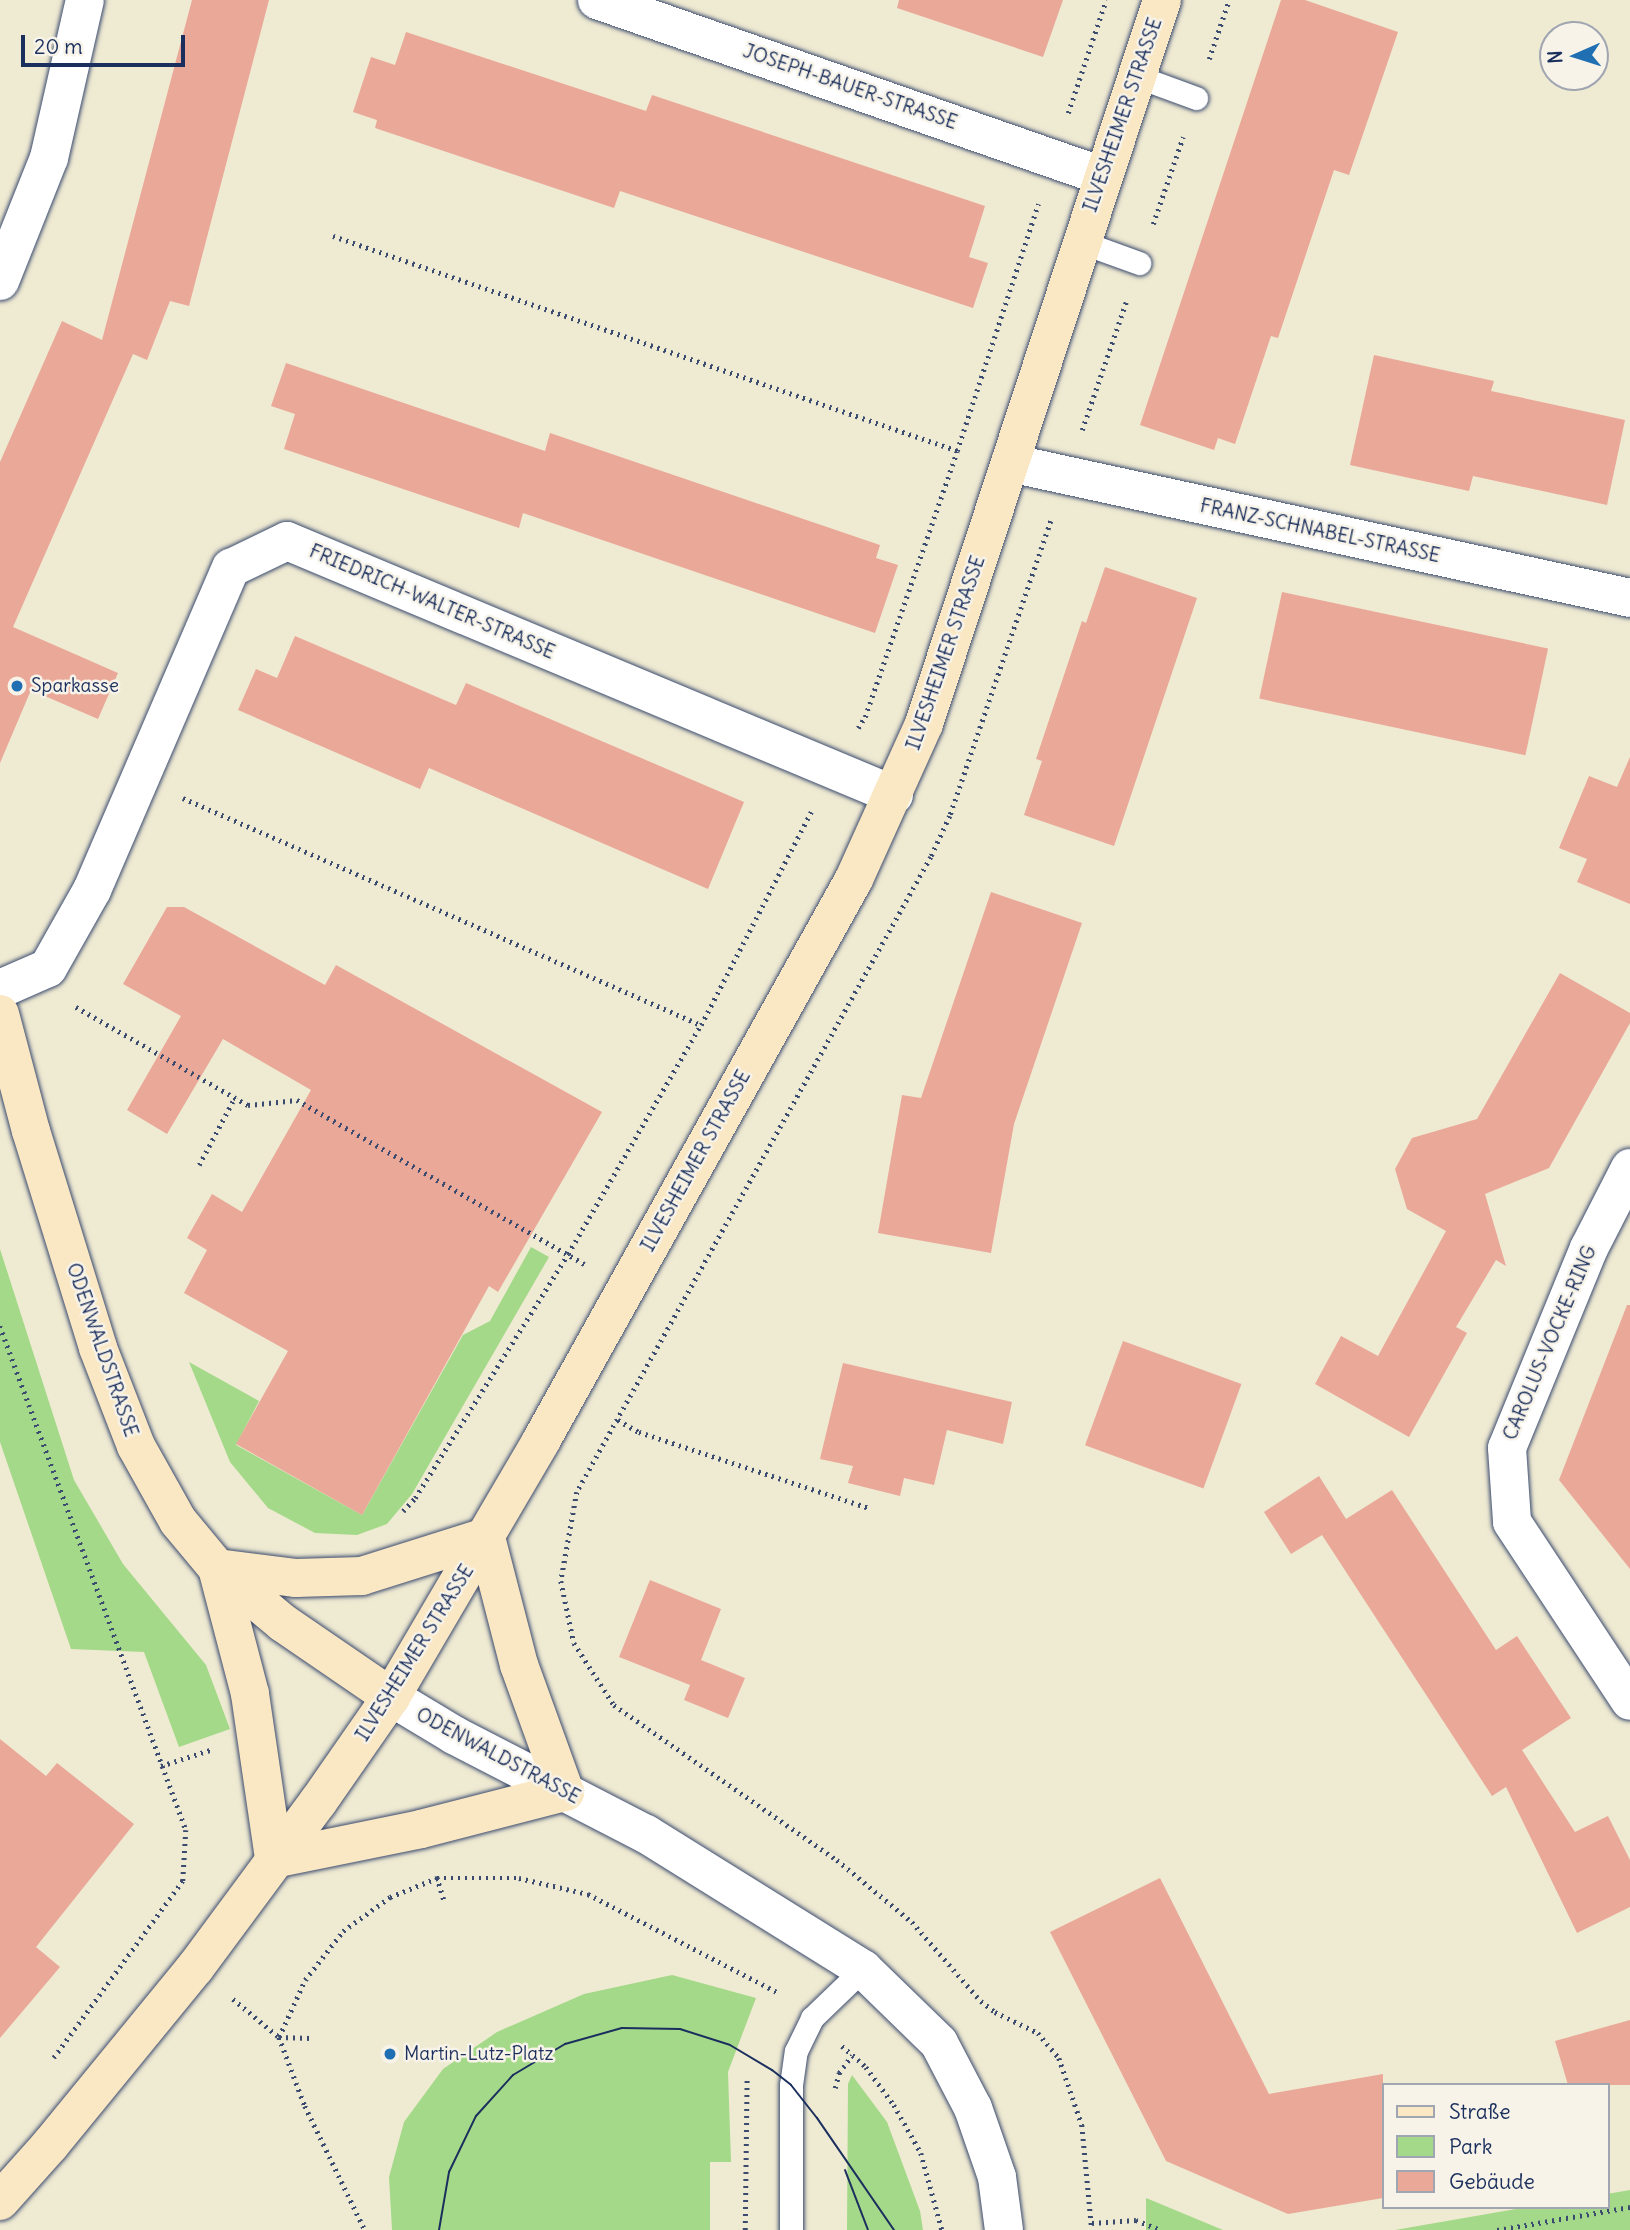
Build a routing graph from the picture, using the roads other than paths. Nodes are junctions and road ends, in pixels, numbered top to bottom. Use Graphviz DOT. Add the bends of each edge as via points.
graph roads {
  1 [pos="85,0"];
  2 [pos="597,0"];
  3 [pos="1162,0"];
  4 [pos="1136,76"];
  5 [pos="1196,98"];
  6 [pos="1102,176"];
  7 [pos="1081,242"];
  8 [pos="1139,262"];
  9 [pos="0,281"];
  10 [pos="1010,463"];
  11 [pos="1628,593"];
  12 [pos="894,795"];
  13 [pos="0,989"];
  14 [pos="0,1014"];
  15 [pos="1630,1168"];
  16 [pos="486,1537"];
  17 [pos="217,1568"];
  18 [pos="391,1697"];
  19 [pos="1630,1700"];
  20 [pos="565,1792"];
  21 [pos="274,1859"];
  22 [pos="863,1969"];
  23 [pos="0,2201"];
  24 [pos="791,2230"];
  25 [pos="1004,2230"];
  1 -- 9 [label="street" via="49,158"];
  2 -- 6 [label="street, JOSEPH-BAUER-STRASSE"];
  3 -- 4 [label="street, ILVESHEIMER STRASSE"];
  4 -- 5 [label="lane"];
  4 -- 6 [label="street, ILVESHEIMER STRASSE"];
  6 -- 7 [label="street, ILVESHEIMER STRASSE"];
  7 -- 8 [label="lane"];
  7 -- 10 [label="street, ILVESHEIMER STRASSE"];
  10 -- 11 [label="street, FRANZ-SCHNABEL-STRASSE"];
  10 -- 12 [label="street, ILVESHEIMER STRASSE" via="925,724"];
  12 -- 13 [label="street, FRIEDRICH-WALTER-STRASSE" via="287,541 231,568 92,890 48,968"];
  12 -- 16 [label="street, ILVESHEIMER STRASSE" via="854,879"];
  14 -- 17 [label="street, ODENWALDSTRASSE" via="50,1196 98,1348 131,1434 178,1521"];
  15 -- 19 [label="street, CAROLUS-VOCKE-RING" via="1589,1248 1507,1448 1512,1522"];
  16 -- 17 [label="street" via="362,1576 296,1578"];
  16 -- 18 [label="street, ILVESHEIMER STRASSE"];
  16 -- 20 [label="street" via="519,1665"];
  17 -- 18 [label="street, ODENWALDSTRASSE" via="283,1623"];
  17 -- 21 [label="street" via="250,1694"];
  18 -- 20 [label="street, ODENWALDSTRASSE"];
  18 -- 21 [label="street, ILVESHEIMER STRASSE"];
  20 -- 21 [label="street" via="421,1829"];
  20 -- 22 [label="street, ODENWALDSTRASSE" via="657,1840"];
  21 -- 23 [label="street, ILVESHEIMER STRASSE" via="195,1968"];
  22 -- 24 [label="lane" via="812,2018 796,2051 791,2085"];
  22 -- 25 [label="street, ODENWALDSTRASSE" via="939,2043 973,2108 997,2178"];
}
